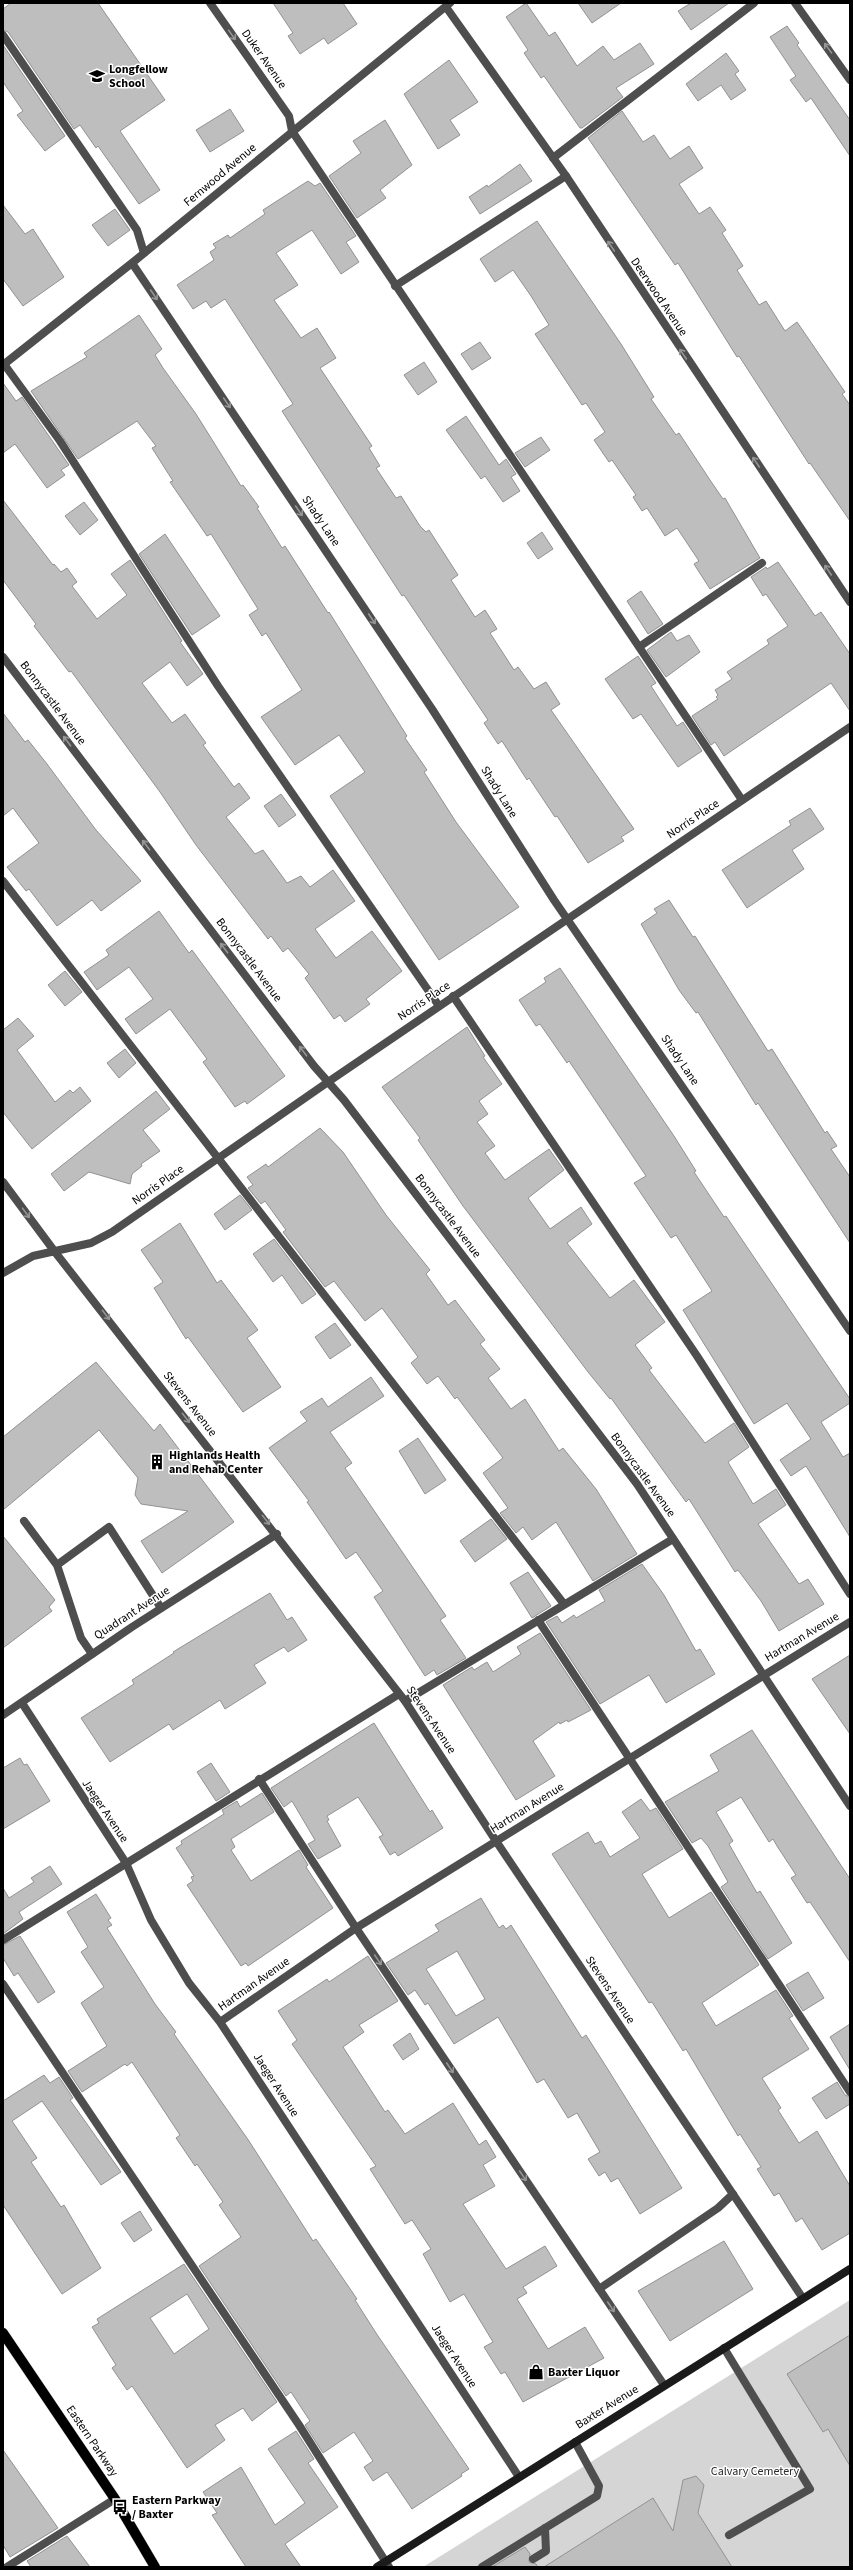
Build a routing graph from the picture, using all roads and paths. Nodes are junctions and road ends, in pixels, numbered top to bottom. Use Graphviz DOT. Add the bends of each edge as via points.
graph roads {
  1 [pos="210,3"];
  2 [pos="754,3"];
  3 [pos="795,3"];
  4 [pos="447,4"];
  5 [pos="3,35"];
  6 [pos="850,80"];
  7 [pos="292,131"];
  8 [pos="553,158"];
  9 [pos="566,176"];
  10 [pos="144,253"];
  11 [pos="132,263"];
  12 [pos="396,286"];
  13 [pos="3,364"];
  14 [pos="762,563"];
  15 [pos="850,602"];
  16 [pos="639,647"];
  17 [pos="3,657"];
  18 [pos="850,727"];
  19 [pos="742,800"];
  20 [pos="3,881"];
  21 [pos="568,919"];
  22 [pos="453,996"];
  23 [pos="439,1006"];
  24 [pos="328,1082"];
  25 [pos="218,1157"];
  26 [pos="3,1182"];
  27 [pos="55,1252"];
  28 [pos="3,1273"];
  29 [pos="850,1331"];
  30 [pos="24,1521"];
  31 [pos="277,1534"];
  32 [pos="673,1538"];
  33 [pos="58,1565"];
  34 [pos="850,1594"];
  35 [pos="564,1604"];
  36 [pos="161,1608"];
  37 [pos="538,1620"];
  38 [pos="850,1622"];
  39 [pos="92,1654"];
  40 [pos="763,1675"];
  41 [pos="399,1694"];
  42 [pos="405,1701"];
  43 [pos="22,1703"];
  44 [pos="3,1715"];
  45 [pos="628,1760"];
  46 [pos="259,1779"];
  47 [pos="850,1806"];
  48 [pos="496,1842"];
  49 [pos="126,1863"];
  50 [pos="356,1928"];
  51 [pos="3,1940"];
  52 [pos="3,1984"];
  53 [pos="220,2022"];
  54 [pos="850,2092"];
  55 [pos="733,2194"];
  56 [pos="850,2269"];
  57 [pos="599,2289"];
  58 [pos="802,2298"];
  59 [pos="3,2333"];
  60 [pos="724,2348"];
  61 [pos="664,2386"];
  62 [pos="575,2442"];
  63 [pos="519,2477"];
  64 [pos="114,2499"];
  65 [pos="545,2528"];
  66 [pos="729,2535"];
  67 [pos="533,2559"];
  68 [pos="387,2565"];
  69 [pos="7,2567"];
  70 [pos="155,2567"];
  71 [pos="377,2567"];
  72 [pos="482,2567"];
  1 -- 7 [label="street, Duker Avenue, one-way" via="289,116"];
  2 -- 8 [label="street"];
  6 -- 3 [label="street, one-way"];
  4 -- 7 [label="street, Fernwood Avenue"];
  4 -- 8 [label="street, Deerwood Avenue"];
  5 -- 10 [label="street" via="137,230"];
  7 -- 10 [label="street, Fernwood Avenue"];
  7 -- 12 [label="street, Duker Avenue"];
  8 -- 9 [label="street, Deerwood Avenue"];
  9 -- 12 [label="street"];
  15 -- 9 [label="street, Deerwood Avenue, one-way"];
  10 -- 11 [label="street, Fernwood Avenue"];
  11 -- 13 [label="street, Fernwood Avenue"];
  11 -- 21 [label="street, Shady Lane, one-way" via="432,709"];
  12 -- 16 [label="street, Duker Avenue"];
  13 -- 23 [label="street" via="60,441 218,686"];
  14 -- 16 [label="street"];
  16 -- 19 [label="street, Duker Avenue"];
  24 -- 17 [label="street, Bonnycastle Avenue, one-way"];
  18 -- 19 [label="street, Norris Place"];
  19 -- 21 [label="street, Norris Place"];
  20 -- 25 [label="street"];
  21 -- 22 [label="street, Norris Place"];
  21 -- 29 [label="street, Shady Lane"];
  22 -- 23 [label="street, Norris Place"];
  22 -- 34 [label="street" via="697,1356"];
  23 -- 24 [label="street, Norris Place"];
  24 -- 25 [label="street, Norris Place"];
  24 -- 32 [label="street, Bonnycastle Avenue" via="637,1484"];
  25 -- 27 [label="street, Norris Place" via="112,1232 91,1243"];
  25 -- 35 [label="street"];
  26 -- 27 [label="street, Stevens Avenue, one-way"];
  27 -- 28 [label="street, Norris Place" via="33,1256"];
  27 -- 31 [label="street, Stevens Avenue, one-way"];
  30 -- 33 [label="street"];
  31 -- 36 [label="street, Quadrant Avenue"];
  31 -- 41 [label="street, Stevens Avenue"];
  32 -- 35 [label="street"];
  32 -- 40 [label="street, Bonnycastle Avenue"];
  33 -- 36 [label="street" via="109,1528"];
  33 -- 39 [label="street" via="81,1638"];
  35 -- 37 [label="street"];
  36 -- 39 [label="street, Quadrant Avenue"];
  37 -- 42 [label="street"];
  37 -- 45 [label="street"];
  38 -- 40 [label="street, Hartman Avenue"];
  39 -- 43 [label="street, Quadrant Avenue"];
  40 -- 45 [label="street, Hartman Avenue"];
  40 -- 47 [label="street, Bonnycastle Avenue"];
  41 -- 42 [label="street, Stevens Avenue"];
  41 -- 46 [label="street"];
  42 -- 48 [label="street, Stevens Avenue"];
  43 -- 44 [label="street, Quadrant Avenue"];
  43 -- 49 [label="street, Jaeger Avenue"];
  45 -- 48 [label="street, Hartman Avenue"];
  45 -- 54 [label="street"];
  46 -- 49 [label="street"];
  46 -- 50 [label="street"];
  48 -- 50 [label="street, Hartman Avenue"];
  48 -- 55 [label="street, Stevens Avenue"];
  49 -- 51 [label="street"];
  49 -- 53 [label="street, Jaeger Avenue" via="151,1920 189,1983"];
  50 -- 53 [label="street, Hartman Avenue"];
  50 -- 57 [label="street, one-way"];
  52 -- 68 [label="street" via="299,2425"];
  53 -- 63 [label="street, Jaeger Avenue"];
  55 -- 57 [label="street" via="718,2208"];
  55 -- 58 [label="street, Stevens Avenue"];
  56 -- 58 [label="main road, Baxter Avenue"];
  57 -- 61 [label="street, one-way"];
  58 -- 60 [label="main road, Baxter Avenue"];
  59 -- 64 [label="main road, Eastern Parkway"];
  60 -- 61 [label="main road, Baxter Avenue"];
  60 -- 66 [label="street" via="810,2489"];
  61 -- 62 [label="main road, Baxter Avenue"];
  62 -- 63 [label="main road, Baxter Avenue"];
  62 -- 65 [label="street" via="600,2486 597,2496"];
  63 -- 68 [label="main road, Baxter Avenue"];
  64 -- 69 [label="street"];
  64 -- 70 [label="main road, Eastern Parkway"];
  65 -- 67 [label="street" via="546,2551"];
  65 -- 72 [label="street"];
  68 -- 71 [label="main road, Baxter Avenue"];
}
